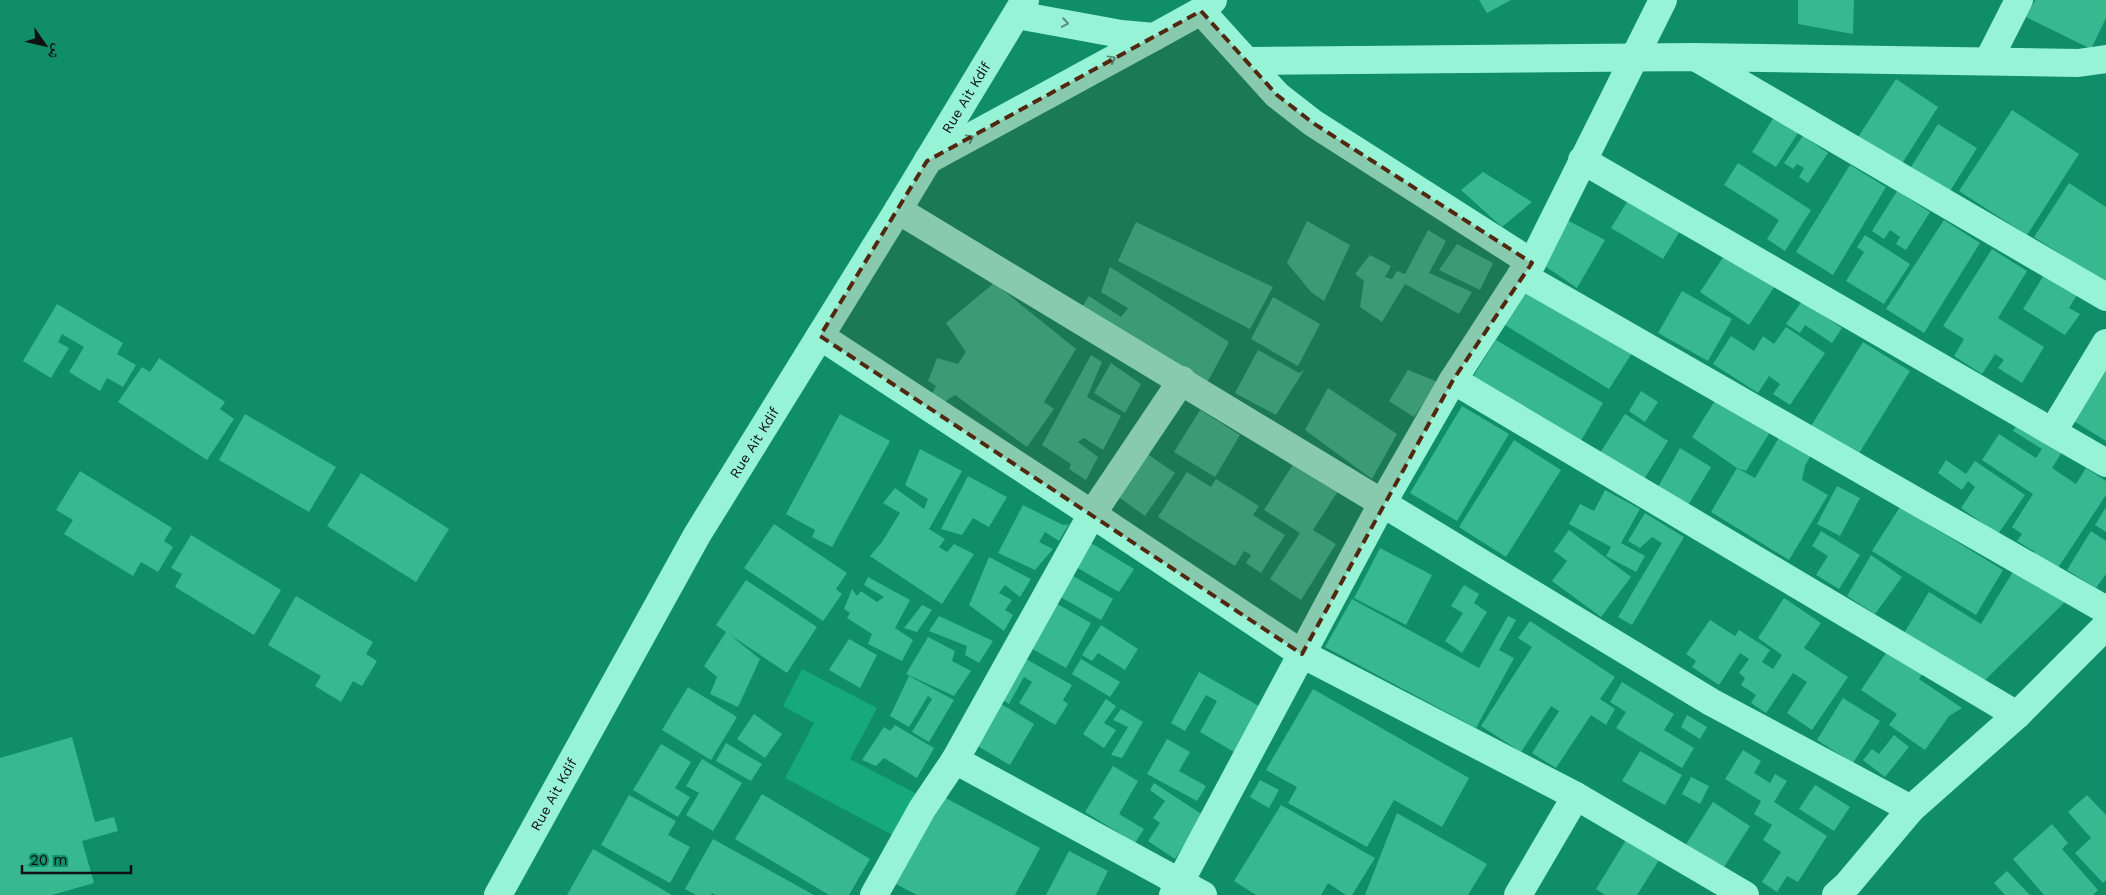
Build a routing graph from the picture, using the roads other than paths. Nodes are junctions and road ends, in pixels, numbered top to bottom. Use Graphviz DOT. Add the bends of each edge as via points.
graph roads {
  1 [pos="1663,0"];
  2 [pos="2019,0"];
  3 [pos="1207,5"];
  4 [pos="1021,7"];
  5 [pos="1154,36"];
  6 [pos="1694,57"];
  7 [pos="1634,58"];
  8 [pos="2106,59"];
  9 [pos="1248,61"];
  10 [pos="1988,61"];
  11 [pos="1582,160"];
  12 [pos="927,161"];
  13 [pos="898,210"];
  14 [pos="1527,269"];
  15 [pos="2106,297"];
  16 [pos="820,336"];
  17 [pos="2106,343"];
  18 [pos="1182,380"];
  19 [pos="1453,380"];
  20 [pos="2053,431"];
  21 [pos="2106,463"];
  22 [pos="1383,502"];
  23 [pos="1092,514"];
  24 [pos="2106,610"];
  25 [pos="2106,626"];
  26 [pos="1302,654"];
  27 [pos="2016,715"];
  28 [pos="955,760"];
  29 [pos="1576,796"];
  30 [pos="1911,809"];
  31 [pos="1186,891"];
  32 [pos="498,895"];
  33 [pos="874,895"];
  34 [pos="1518,895"];
  35 [pos="1745,895"];
  36 [pos="1836,895"];
  1 -- 7 [label="street"];
  2 -- 10 [label="street"];
  3 -- 5 [label="street"];
  3 -- 9 [label="street"];
  4 -- 5 [label="street, one-way" via="1121,34"];
  4 -- 12 [label="street, Rue Ait Kdif"];
  12 -- 5 [label="street, one-way"];
  6 -- 7 [label="street"];
  6 -- 10 [label="street"];
  6 -- 15 [label="street"];
  7 -- 9 [label="street"];
  7 -- 11 [label="street"];
  8 -- 10 [label="street" via="2078,63"];
  9 -- 14 [label="street" via="1277,95 1313,123"];
  11 -- 14 [label="street"];
  11 -- 20 [label="street"];
  12 -- 13 [label="street, Rue Ait Kdif"];
  13 -- 16 [label="street, Rue Ait Kdif"];
  13 -- 18 [label="street"];
  14 -- 19 [label="street"];
  14 -- 24 [label="street"];
  16 -- 23 [label="street"];
  16 -- 32 [label="street, Rue Ait Kdif" via="697,536"];
  17 -- 20 [label="street"];
  18 -- 22 [label="street"];
  18 -- 23 [label="street"];
  19 -- 22 [label="street"];
  19 -- 27 [label="street"];
  20 -- 21 [label="street"];
  22 -- 26 [label="street"];
  22 -- 30 [label="street" via="1711,702"];
  23 -- 26 [label="street"];
  23 -- 28 [label="street"];
  25 -- 27 [label="street"];
  26 -- 29 [label="street"];
  26 -- 31 [label="street"];
  27 -- 30 [label="street"];
  28 -- 31 [label="street"];
  28 -- 33 [label="street" via="922,809"];
  29 -- 34 [label="street"];
  29 -- 35 [label="street"];
  30 -- 36 [label="street"];
}
